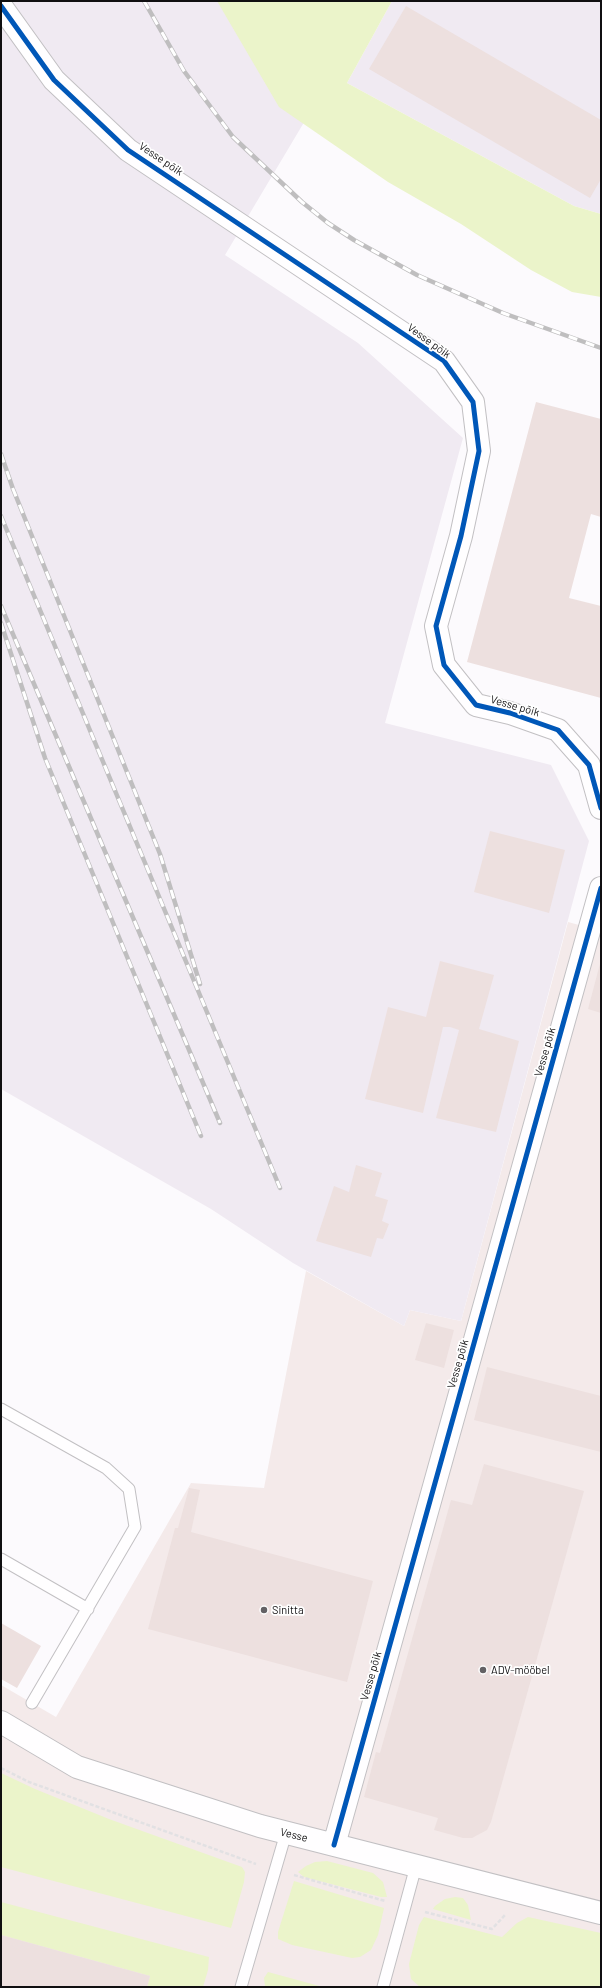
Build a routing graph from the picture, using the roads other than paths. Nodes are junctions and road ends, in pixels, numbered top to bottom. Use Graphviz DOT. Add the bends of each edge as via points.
graph roads {
  1 [pos="1,6"];
  2 [pos="601,808"];
  3 [pos="601,888"];
  4 [pos="1,1409"];
  5 [pos="1,1559"];
  6 [pos="88,1609"];
  7 [pos="32,1703"];
  8 [pos="1,1722"];
  9 [pos="286,1833"];
  10 [pos="334,1845"];
  11 [pos="416,1866"];
  12 [pos="601,1913"];
  13 [pos="241,1987"];
  14 [pos="383,1987"];
  1 -- 2 [label="street, Vesse põik" via="54,80 128,150 444,361 473,402 479,451 462,536 436,626 444,665 476,705 510,713 558,730 589,765"];
  3 -- 10 [label="street, Vesse põik"];
  4 -- 6 [label="lane" via="106,1468 129,1489 135,1527"];
  5 -- 6 [label="lane"];
  6 -- 7 [label="lane"];
  8 -- 9 [label="street, Vesse" via="78,1767"];
  9 -- 10 [label="street, Vesse"];
  9 -- 13 [label="lane"];
  10 -- 11 [label="street, Vesse"];
  11 -- 12 [label="street, Vesse"];
  11 -- 14 [label="lane"];
}
